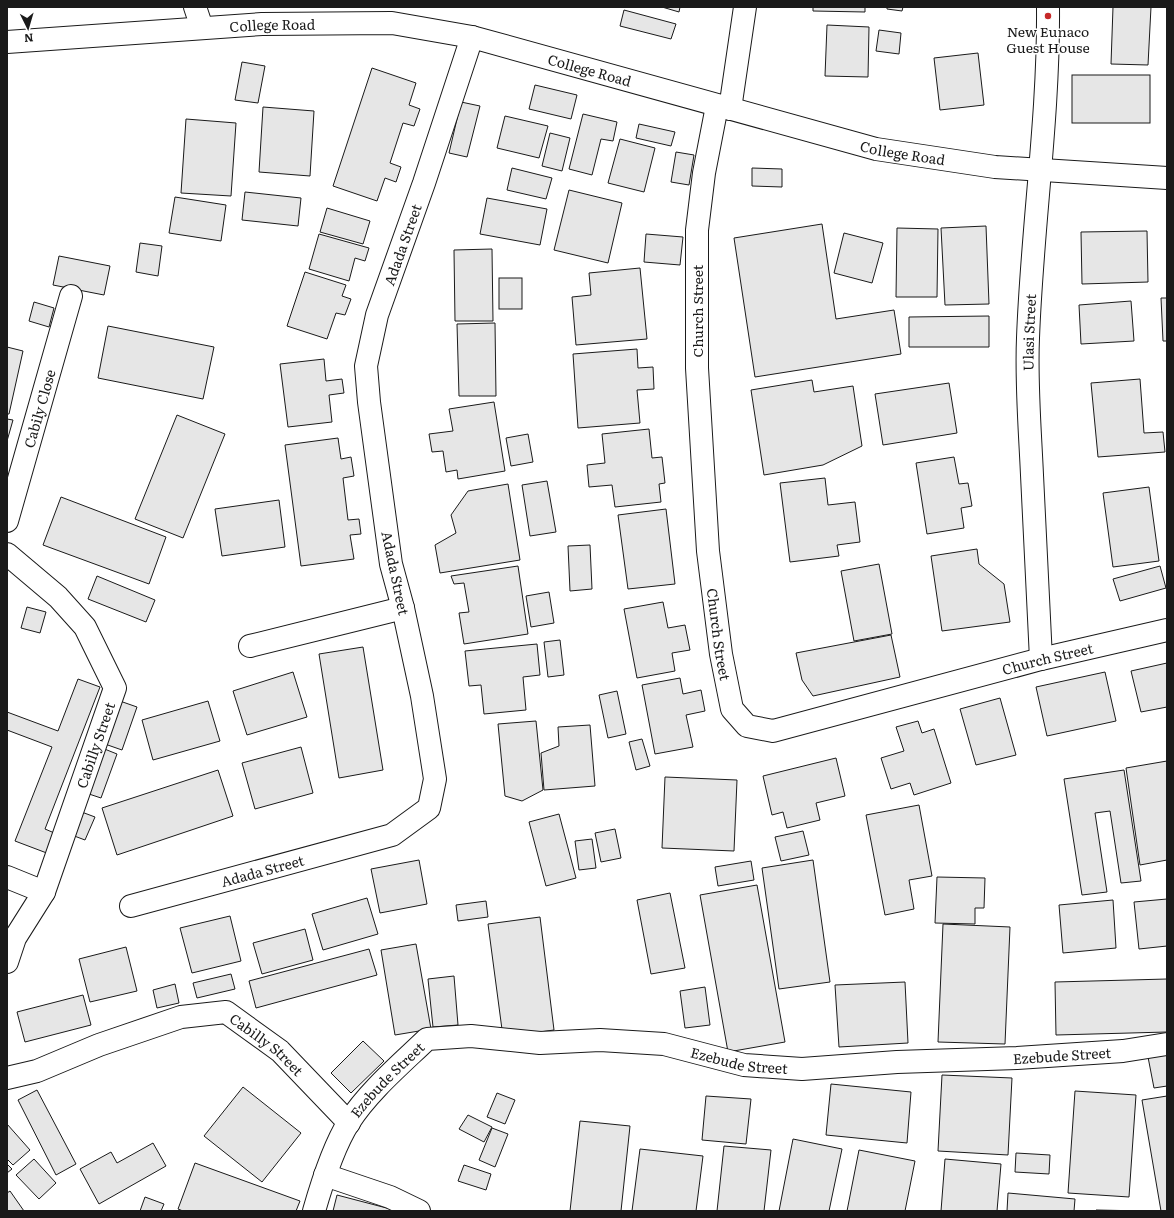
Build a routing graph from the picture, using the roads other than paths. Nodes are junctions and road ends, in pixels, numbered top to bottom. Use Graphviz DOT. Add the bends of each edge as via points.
graph roads {
  1 [pos="195,7"];
  2 [pos="745,7"];
  3 [pos="1048,7"];
  4 [pos="202,28"];
  5 [pos="472,36"];
  6 [pos="7,42"];
  7 [pos="724,108"];
  8 [pos="1042,170"];
  9 [pos="1167,178"];
  10 [pos="71,296"];
  11 [pos="7,521"];
  12 [pos="7,554"];
  13 [pos="403,608"];
  14 [pos="1167,630"];
  15 [pos="250,646"];
  16 [pos="1041,659"];
  17 [pos="7,877"];
  18 [pos="44,892"];
  19 [pos="131,906"];
  20 [pos="7,962"];
  21 [pos="1167,1044"];
  22 [pos="7,1078"];
  23 [pos="349,1122"];
  24 [pos="325,1175"];
  25 [pos="314,1211"];
  26 [pos="419,1211"];
  1 -- 4 [label="street"];
  2 -- 7 [label="street, Church Street"];
  3 -- 8 [label="street, Ulasi Street" via="1049,65"];
  4 -- 5 [label="street, College Road" via="262,24 392,23"];
  4 -- 6 [label="street, College Road"];
  5 -- 7 [label="street, College Road"];
  5 -- 13 [label="street, Adada Street" via="377,315 366,366 391,564"];
  7 -- 8 [label="street, College Road" via="876,149 996,167"];
  7 -- 16 [label="street, Church Street" via="704,173 697,230 697,368 708,551 721,654 732,709 747,726 773,730"];
  8 -- 9 [label="street, College Road"];
  8 -- 16 [label="street, Ulasi Street" via="1032,254 1028,339"];
  10 -- 11 [label="street, Cabily Close"];
  12 -- 18 [label="street, Cabilly Street" via="58,597 85,627 115,688"];
  13 -- 15 [label="street"];
  13 -- 19 [label="street, Adada Street" via="422,696 435,779 429,808 392,835"];
  14 -- 16 [label="street, Church Street"];
  17 -- 18 [label="street"];
  18 -- 20 [label="street, Cabilly Street" via="15,938"];
  21 -- 23 [label="street, Ezebude Street" via="1123,1051 802,1069 744,1065 664,1044 600,1040 540,1043 471,1036 427,1039"];
  22 -- 23 [label="street, Cabilly Street" via="37,1071 99,1045 181,1017 226,1012 280,1051"];
  23 -- 24 [label="street, Ezebude Street"];
  24 -- 25 [label="street, Ezebude Street"];
  24 -- 26 [label="street" via="390,1197"];
}
